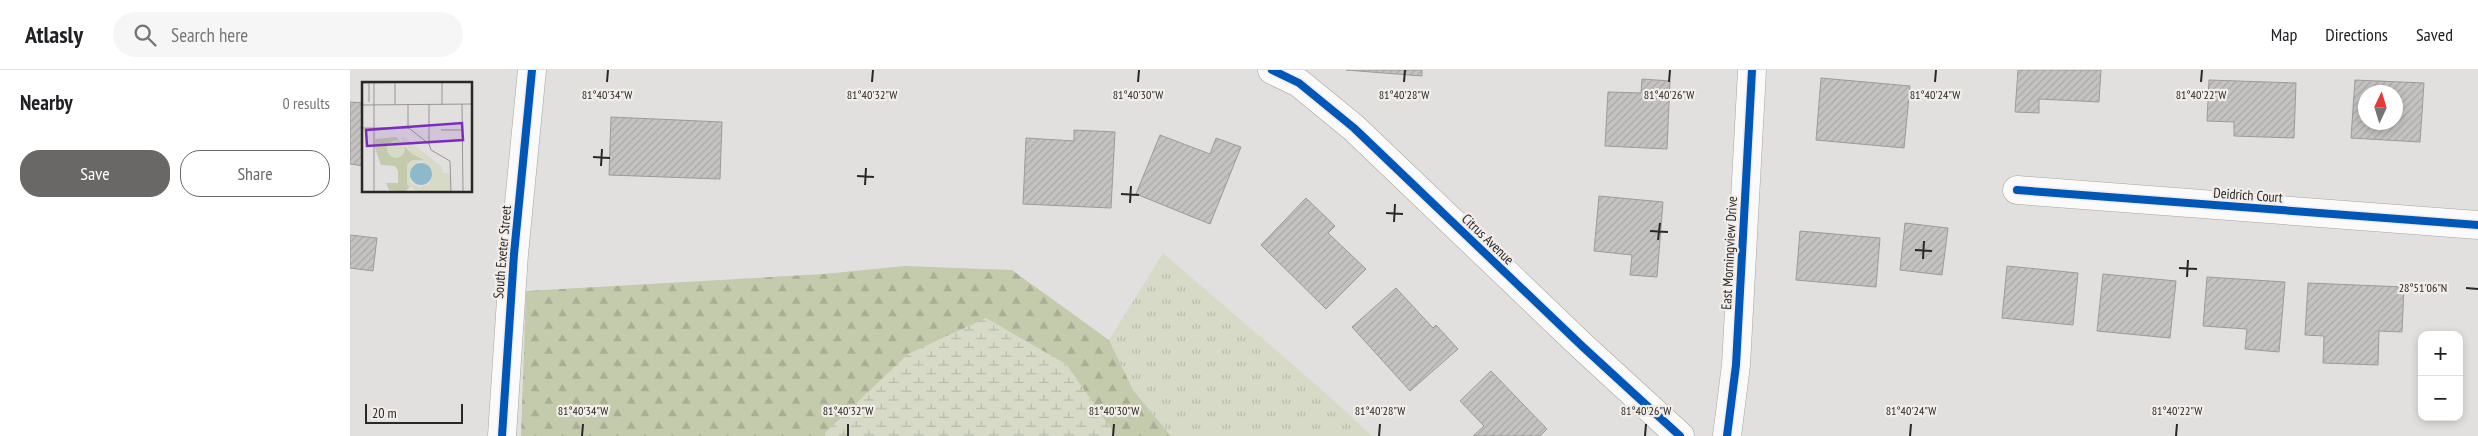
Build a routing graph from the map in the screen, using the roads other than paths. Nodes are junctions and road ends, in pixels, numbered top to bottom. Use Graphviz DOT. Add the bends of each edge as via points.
graph roads {
  1 [pos="532,70"];
  2 [pos="1274,70"];
  3 [pos="1752,70"];
  4 [pos="2017,190"];
  5 [pos="2478,225"];
  6 [pos="502,436"];
  7 [pos="1680,436"];
  8 [pos="1727,436"];
  1 -- 6 [label="street, South Exeter Street" via="514,254"];
  2 -- 7 [label="street, Citrus Avenue" via="1299,82 1354,128"];
  3 -- 8 [label="street, East Morningview Drive" via="1736,364"];
  4 -- 5 [label="street, Deidrich Court"];
}
